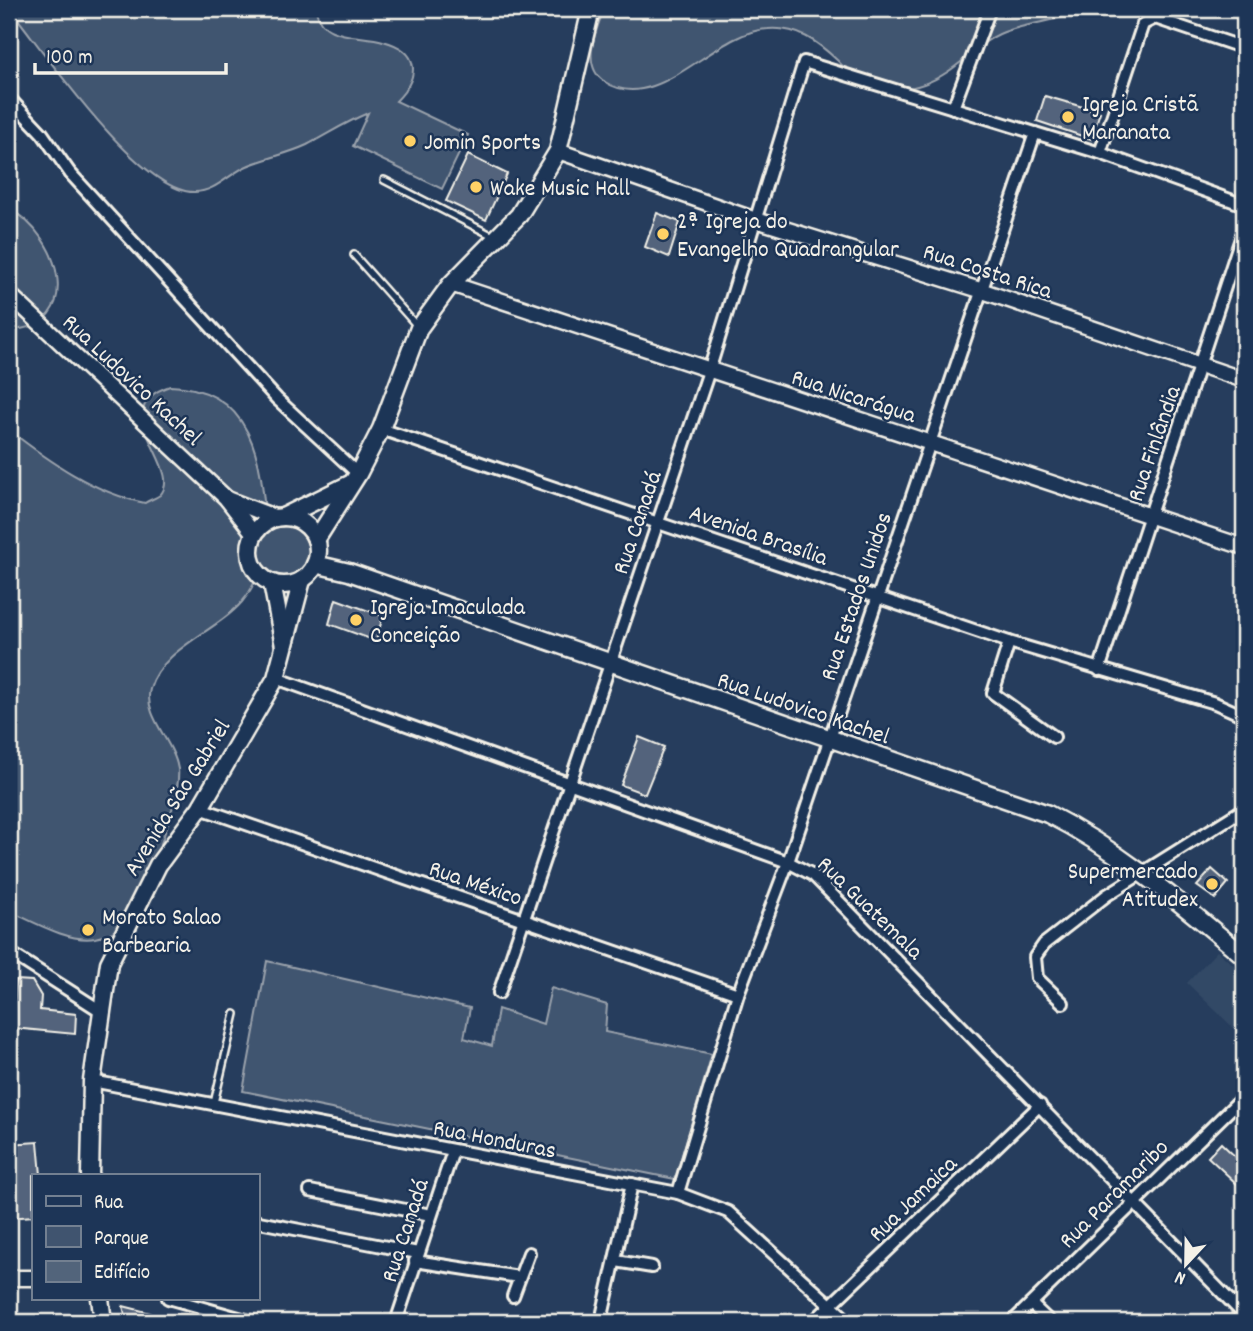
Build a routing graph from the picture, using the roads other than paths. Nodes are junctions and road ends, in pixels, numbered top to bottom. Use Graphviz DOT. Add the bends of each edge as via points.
graph roads {
  1 [pos="990,9"];
  2 [pos="585,11"];
  3 [pos="1244,48"];
  4 [pos="9,98"];
  5 [pos="953,108"];
  6 [pos="1035,133"];
  7 [pos="558,152"];
  8 [pos="1100,153"];
  9 [pos="384,180"];
  10 [pos="1244,205"];
  11 [pos="756,220"];
  12 [pos="1244,229"];
  13 [pos="498,238"];
  14 [pos="354,255"];
  15 [pos="451,284"];
  16 [pos="984,291"];
  17 [pos="9,293"];
  18 [pos="419,328"];
  19 [pos="1202,366"];
  20 [pos="709,371"];
  21 [pos="1244,380"];
  22 [pos="381,429"];
  23 [pos="930,444"];
  24 [pos="355,478"];
  25 [pos="226,498"];
  26 [pos="1150,516"];
  27 [pos="280,517"];
  28 [pos="659,522"];
  29 [pos="254,534"];
  30 [pos="316,540"];
  31 [pos="1244,547"];
  32 [pos="315,564"];
  33 [pos="302,580"];
  34 [pos="272,583"];
  35 [pos="876,596"];
  36 [pos="1009,642"];
  37 [pos="285,652"];
  38 [pos="610,662"];
  39 [pos="1099,670"];
  40 [pos="276,678"];
  41 [pos="1244,716"];
  42 [pos="1054,737"];
  43 [pos="830,741"];
  44 [pos="570,783"];
  45 [pos="200,808"];
  46 [pos="1244,809"];
  47 [pos="788,862"];
  48 [pos="1143,872"];
  49 [pos="524,922"];
  50 [pos="9,952"];
  51 [pos="1244,956"];
  52 [pos="499,993"];
  53 [pos="738,994"];
  54 [pos="1063,1003"];
  55 [pos="101,1011"];
  56 [pos="235,1014"];
  57 [pos="92,1081"];
  58 [pos="1244,1096"];
  59 [pos="214,1105"];
  60 [pos="1040,1105"];
  61 [pos="453,1151"];
  62 [pos="90,1174"];
  63 [pos="632,1184"];
  64 [pos="310,1191"];
  65 [pos="678,1193"];
  66 [pos="1134,1200"];
  67 [pos="431,1214"];
  68 [pos="259,1222"];
  69 [pos="529,1253"];
  70 [pos="416,1257"];
  71 [pos="617,1261"];
  72 [pos="652,1267"];
  73 [pos="519,1276"];
  74 [pos="9,1278"];
  75 [pos="32,1278"];
  76 [pos="513,1296"];
  77 [pos="100,1300"];
  78 [pos="175,1300"];
  79 [pos="831,1304"];
  80 [pos="1031,1304"];
  81 [pos="603,1312"];
  82 [pos="1244,1315"];
  83 [pos="103,1322"];
  84 [pos="253,1322"];
  85 [pos="396,1322"];
  86 [pos="813,1322"];
  87 [pos="849,1322"];
  88 [pos="1012,1322"];
  89 [pos="1050,1322"];
  1 -- 5 [label="street"];
  2 -- 7 [label="main road"];
  3 -- 8 [label="street" via="1155,18 1143,24"];
  4 -- 24 [label="street" via="42,133 70,173"];
  5 -- 6 [label="street"];
  5 -- 11 [label="street, Rua Canadá" via="804,62"];
  6 -- 8 [label="street"];
  6 -- 16 [label="street, Rua Estados Unidos"];
  7 -- 11 [label="street, Rua Costa Rica"];
  7 -- 13 [label="main road" via="540,184"];
  8 -- 10 [label="street"];
  9 -- 13 [label="lane"];
  11 -- 16 [label="street, Rua Costa Rica"];
  11 -- 20 [label="street, Rua Canadá"];
  12 -- 19 [label="street, Rua Finlândia"];
  13 -- 15 [label="main road"];
  14 -- 18 [label="lane"];
  15 -- 18 [label="main road"];
  15 -- 20 [label="street, Rua Nicarágua"];
  16 -- 19 [label="street, Rua Costa Rica"];
  16 -- 23 [label="street, Rua Estados Unidos"];
  17 -- 25 [label="street, Rua Ludovico Kachel"];
  18 -- 22 [label="main road"];
  19 -- 21 [label="street, Rua Costa Rica"];
  19 -- 26 [label="street, Rua Finlândia"];
  20 -- 23 [label="street, Rua Nicarágua"];
  20 -- 28 [label="street, Rua Canadá"];
  22 -- 24 [label="main road"];
  22 -- 28 [label="street, Avenida Brasília"];
  23 -- 26 [label="street, Rua Nicarágua"];
  23 -- 35 [label="street, Rua Estados Unidos"];
  24 -- 27 [label="main road"];
  24 -- 30 [label="main road"];
  25 -- 27 [label="street, Rua Ludovico Kachel"];
  25 -- 29 [label="street, Rua Ludovico Kachel"];
  26 -- 31 [label="street, Rua Nicarágua"];
  26 -- 39 [label="street, Rua Finlândia"];
  27 -- 29 [label="main road"];
  27 -- 30 [label="main road" via="296,520"];
  28 -- 35 [label="street, Avenida Brasília"];
  28 -- 38 [label="street, Rua Canadá"];
  29 -- 34 [label="main road" via="250,545 254,568"];
  30 -- 32 [label="main road"];
  32 -- 33 [label="main road"];
  32 -- 38 [label="main road, Rua Ludovico Kachel"];
  33 -- 34 [label="main road" via="288,585"];
  33 -- 37 [label="main road, Avenida São Gabriel"];
  34 -- 37 [label="main road, Avenida São Gabriel"];
  35 -- 36 [label="street, Avenida Brasília"];
  35 -- 43 [label="street, Rua Estados Unidos"];
  36 -- 39 [label="street, Avenida Brasília"];
  36 -- 42 [label="street" via="993,693"];
  37 -- 40 [label="main road, Avenida São Gabriel"];
  38 -- 43 [label="main road, Rua Ludovico Kachel"];
  38 -- 44 [label="street, Rua Canadá"];
  39 -- 41 [label="street, Avenida Brasília" via="1215,703"];
  40 -- 44 [label="street, Rua Guatemala"];
  40 -- 45 [label="main road, Avenida São Gabriel"];
  43 -- 47 [label="street, Rua Estados Unidos"];
  43 -- 48 [label="main road, Rua Ludovico Kachel" via="1048,814 1086,833"];
  44 -- 47 [label="street, Rua Guatemala"];
  44 -- 49 [label="street, Rua Canadá"];
  45 -- 49 [label="street, Rua México"];
  45 -- 55 [label="main road, Avenida São Gabriel" via="158,865 127,923 109,963"];
  46 -- 48 [label="street"];
  47 -- 53 [label="street, Rua Estados Unidos"];
  47 -- 60 [label="street, Rua Guatemala" via="813,875"];
  48 -- 51 [label="main road, Rua Ludovico Kachel"];
  48 -- 54 [label="street" via="1044,944 1035,957 1037,978"];
  49 -- 52 [label="street, Rua Canadá"];
  49 -- 53 [label="street, Rua México"];
  50 -- 55 [label="street"];
  53 -- 65 [label="street, Rua Estados Unidos"];
  55 -- 57 [label="main road, Avenida São Gabriel"];
  56 -- 59 [label="lane"];
  57 -- 59 [label="street, Rua Honduras"];
  57 -- 62 [label="main road, Avenida São Gabriel"];
  58 -- 66 [label="street, Rua Paramaribo"];
  59 -- 61 [label="street, Rua Honduras"];
  60 -- 66 [label="street, Rua Guatemala"];
  60 -- 79 [label="street, Rua Jamaica"];
  61 -- 63 [label="street, Rua Honduras"];
  61 -- 67 [label="street, Rua Canadá"];
  63 -- 65 [label="street, Rua Honduras"];
  63 -- 71 [label="street"];
  64 -- 67 [label="street"];
  65 -- 79 [label="street, Rua Honduras" via="728,1212"];
  66 -- 80 [label="street, Rua Paramaribo"];
  66 -- 82 [label="street, Rua Guatemala"];
  67 -- 70 [label="street, Rua Canadá"];
  68 -- 70 [label="street"];
  69 -- 73 [label="street"];
  70 -- 73 [label="street"];
  70 -- 85 [label="street, Rua Canadá"];
  71 -- 72 [label="street"];
  71 -- 81 [label="street"];
  73 -- 76 [label="street"];
  74 -- 75 [label="street"];
  77 -- 83 [label="main road"];
  78 -- 84 [label="street"];
  79 -- 86 [label="street, Rua Jamaica"];
  79 -- 87 [label="street, Rua Honduras"];
  80 -- 88 [label="street, Rua Paramaribo"];
  80 -- 89 [label="street"];
}
